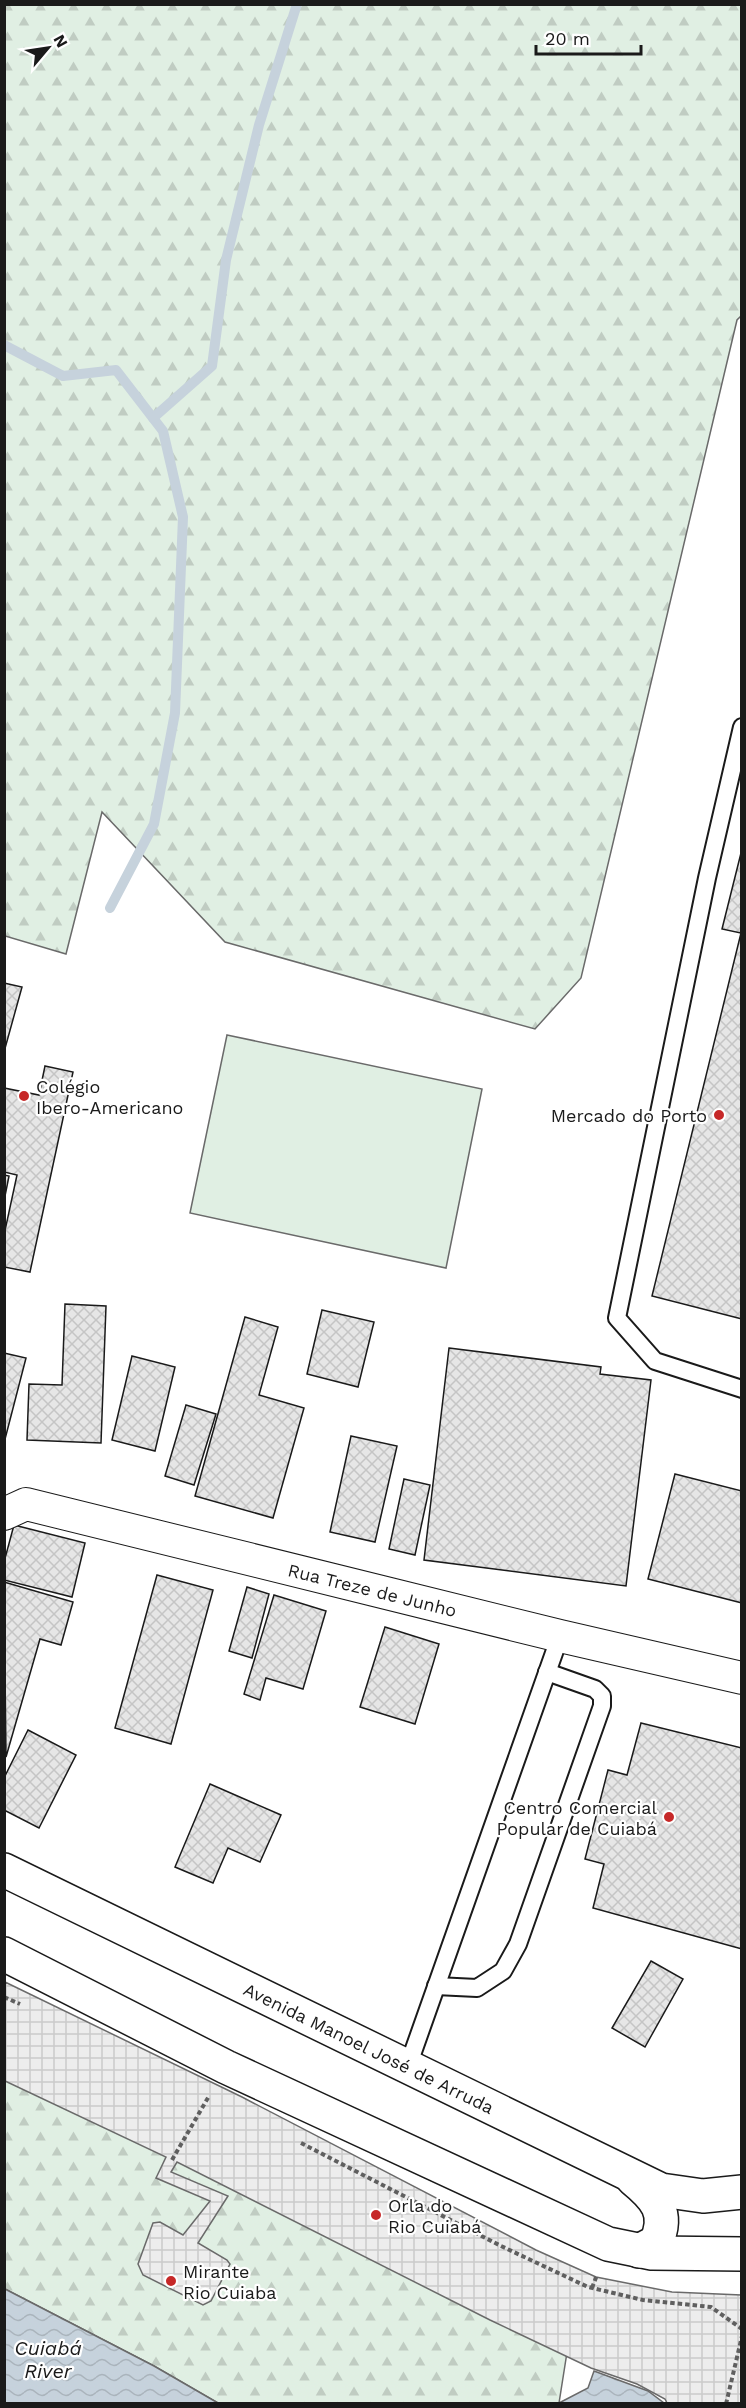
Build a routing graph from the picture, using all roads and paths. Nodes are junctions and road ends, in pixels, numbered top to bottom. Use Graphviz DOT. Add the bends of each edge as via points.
graph roads {
  1 [pos="741,727"];
  2 [pos="741,1389"];
  3 [pos="4,1514"];
  4 [pos="560,1636"];
  5 [pos="547,1672"];
  6 [pos="741,1678"];
  7 [pos="4,1870"];
  8 [pos="4,1954"];
  9 [pos="436,1986"];
  10 [pos="408,2066"];
  11 [pos="226,2067"];
  12 [pos="172,2160"];
  13 [pos="629,2176"];
  14 [pos="741,2192"];
  15 [pos="639,2252"];
  16 [pos="741,2254"];
  17 [pos="696,2305"];
  18 [pos="741,2329"];
  19 [pos="741,2336"];
  20 [pos="726,2403"];
  1 -- 2 [label="lane" via="617,1318 655,1361"];
  3 -- 4 [label="street, Rua Treze de Junho" via="26,1504"];
  4 -- 5 [label="lane"];
  4 -- 6 [label="street, Rua Treze de Junho"];
  5 -- 9 [label="lane"];
  5 -- 9 [label="lane" via="595,1689 602,1696 602,1707 519,1944 503,1971 477,1988"];
  7 -- 10 [label="main road, Avenida Manoel José de Arruda"];
  8 -- 11 [label="main road"];
  9 -- 10 [label="lane"];
  10 -- 13 [label="main road, Avenida Manoel José de Arruda"];
  11 -- 12 [label="path"];
  11 -- 15 [label="main road" via="554,2220 608,2244"];
  13 -- 14 [label="main road, Avenida Manoel José de Arruda" via="661,2190 686,2195"];
  13 -- 15 [label="main road" via="656,2200 663,2222 656,2242"];
  15 -- 16 [label="main road"];
  17 -- 18 [label="path" via="711,2307"];
  19 -- 20 [label="path"];
}
